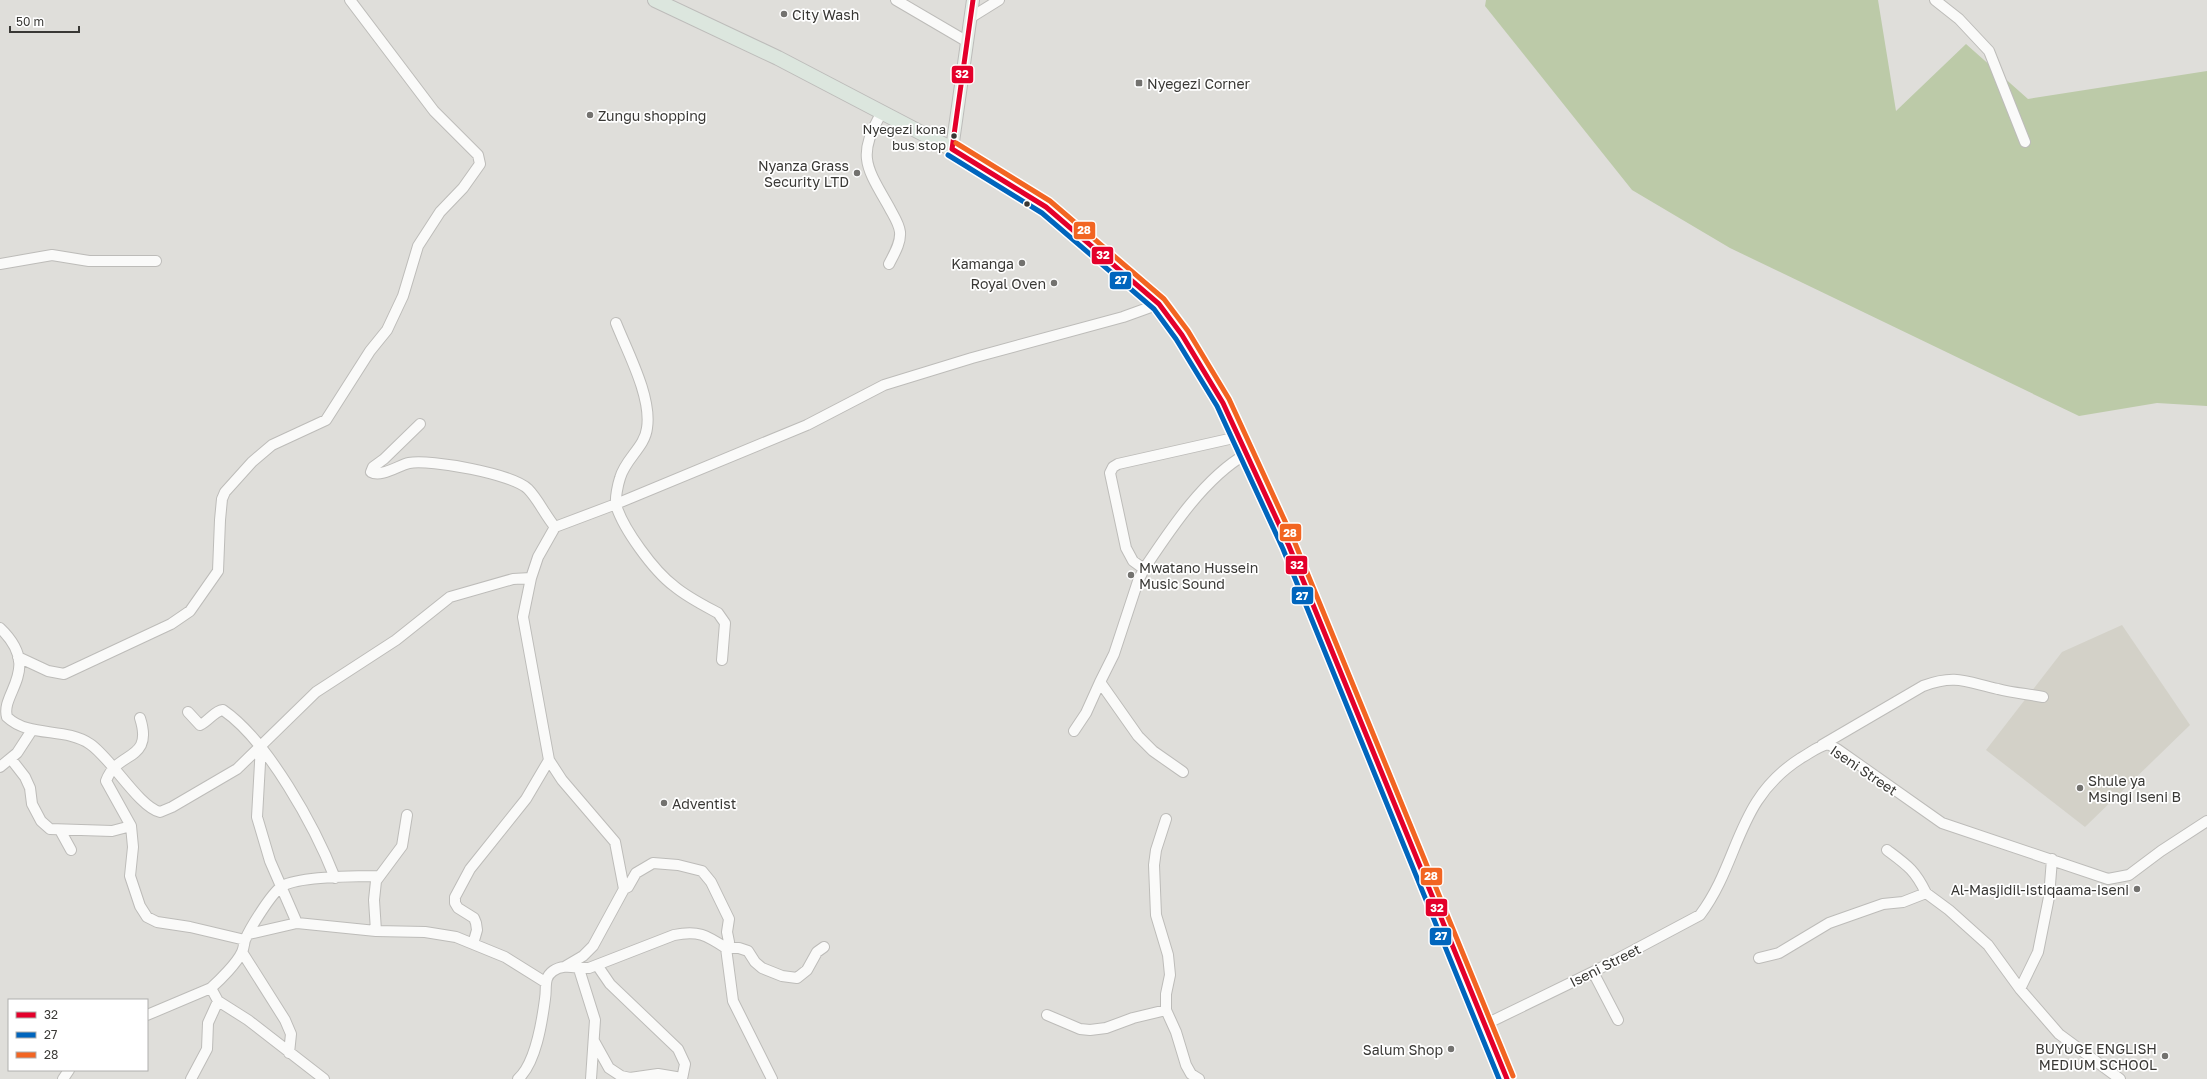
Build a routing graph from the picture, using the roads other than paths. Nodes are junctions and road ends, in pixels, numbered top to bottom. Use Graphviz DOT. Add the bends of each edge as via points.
graph roads {
  1 [pos="350,0"];
  2 [pos="655,0"];
  3 [pos="896,0"];
  4 [pos="973,0"];
  5 [pos="999,0"];
  6 [pos="1935,0"];
  7 [pos="970,18"];
  8 [pos="966,41"];
  9 [pos="882,112"];
  10 [pos="2025,142"];
  11 [pos="952,149"];
  12 [pos="156,261"];
  13 [pos="0,264"];
  14 [pos="889,264"];
  15 [pos="1159,304"];
  16 [pos="616,323"];
  17 [pos="420,424"];
  18 [pos="1238,437"];
  19 [pos="1246,454"];
  20 [pos="616,504"];
  21 [pos="555,526"];
  22 [pos="1144,570"];
  23 [pos="531,578"];
  24 [pos="0,628"];
  25 [pos="18,657"];
  26 [pos="722,660"];
  27 [pos="1100,682"];
  28 [pos="2043,697"];
  29 [pos="188,712"];
  30 [pos="140,718"];
  31 [pos="32,730"];
  32 [pos="1074,731"];
  33 [pos="261,745"];
  34 [pos="1822,745"];
  35 [pos="11,759"];
  36 [pos="549,760"];
  37 [pos="0,767"];
  38 [pos="114,768"];
  39 [pos="1183,772"];
  40 [pos="407,815"];
  41 [pos="1166,819"];
  42 [pos="2207,821"];
  43 [pos="131,826"];
  44 [pos="60,830"];
  45 [pos="71,850"];
  46 [pos="1887,850"];
  47 [pos="2052,859"];
  48 [pos="378,876"];
  49 [pos="335,878"];
  50 [pos="281,887"];
  51 [pos="624,889"];
  52 [pos="1926,894"];
  53 [pos="297,923"];
  54 [pos="376,931"];
  55 [pos="247,937"];
  56 [pos="473,944"];
  57 [pos="824,947"];
  58 [pos="726,948"];
  59 [pos="242,952"];
  60 [pos="1759,958"];
  61 [pos="597,965"];
  62 [pos="566,966"];
  63 [pos="579,969"];
  64 [pos="1593,972"];
  65 [pos="545,982"];
  66 [pos="211,988"];
  67 [pos="2020,989"];
  68 [pos="218,1001"];
  69 [pos="1166,1010"];
  70 [pos="148,1015"];
  71 [pos="1047,1015"];
  72 [pos="1618,1020"];
  73 [pos="1484,1025"];
  74 [pos="594,1041"];
  75 [pos="289,1054"];
  76 [pos="69,1071"];
  77 [pos="682,1078"];
  78 [pos="63,1079"];
  79 [pos="191,1079"];
  80 [pos="324,1079"];
  81 [pos="518,1079"];
  82 [pos="591,1079"];
  83 [pos="772,1079"];
  84 [pos="1199,1079"];
  85 [pos="1507,1079"];
  86 [pos="2120,1079"];
  1 -- 25 [label="street" via="434,111 478,156 480,164 463,188 440,212 418,246 403,296 387,330 326,420 272,445 252,462 225,492 220,520 218,571 190,611 171,624 64,674 48,671"];
  2 -- 9 [label="highway" via="778,58"];
  3 -- 8 [label="street"];
  4 -- 7 [label="main road"];
  5 -- 7 [label="street"];
  6 -- 10 [label="street" via="1959,19 1990,52"];
  7 -- 8 [label="main road"];
  8 -- 11 [label="main road"];
  9 -- 11 [label="highway"];
  9 -- 14 [label="street" via="871,132 866,148 866,162 900,232"];
  11 -- 15 [label="highway" via="1046,207"];
  12 -- 13 [label="street" via="89,261 52,255"];
  15 -- 18 [label="highway" via="1182,336 1223,404"];
  15 -- 20 [label="street" via="1123,317 884,384 807,425"];
  16 -- 20 [label="street" via="648,413 644,438 620,477"];
  17 -- 21 [label="street" via="373,467 371,472 381,473 408,464 437,463 459,466 513,481 528,489"];
  18 -- 19 [label="highway"];
  18 -- 22 [label="street" via="1118,464 1110,472 1126,548 1133,561"];
  19 -- 22 [label="street" via="1232,462 1193,500"];
  19 -- 73 [label="highway" via="1292,553"];
  20 -- 21 [label="street"];
  20 -- 26 [label="street" via="627,528 655,570 674,587 723,618 725,623"];
  21 -- 23 [label="street" via="538,557"];
  22 -- 27 [label="street" via="1114,654"];
  23 -- 33 [label="street" via="513,579 450,597 396,640 316,692"];
  23 -- 36 [label="street" via="523,617"];
  24 -- 25 [label="street"];
  25 -- 31 [label="street" via="16,678 4,705 4,711 7,717"];
  27 -- 32 [label="street" via="1086,713"];
  27 -- 39 [label="street" via="1138,736 1153,751"];
  28 -- 34 [label="street" via="1962,679 1940,680 1923,686"];
  29 -- 33 [label="street" via="200,725 223,710"];
  30 -- 38 [label="street" via="145,734 141,746"];
  31 -- 35 [label="street"];
  31 -- 38 [label="street" via="76,736 97,750"];
  33 -- 38 [label="street" via="232,772 160,812 147,805"];
  33 -- 49 [label="street" via="323,849"];
  33 -- 50 [label="street" via="256,809 266,850"];
  34 -- 47 [label="street, Iseni Street" via="1832,746 1942,823"];
  34 -- 64 [label="street, Iseni Street" via="1792,764 1758,797 1743,825 1710,902 1700,915"];
  35 -- 37 [label="street"];
  35 -- 44 [label="street" via="25,777 30,788 32,804 43,823 52,830"];
  36 -- 51 [label="street" via="562,780 615,842"];
  36 -- 56 [label="street" via="526,799 470,869 455,897 454,903 458,908 474,918 476,923"];
  38 -- 43 [label="street" via="107,783"];
  40 -- 48 [label="street" via="402,846"];
  41 -- 69 [label="street" via="1154,865 1156,915 1170,975"];
  42 -- 47 [label="street, Iseni Street" via="2161,850 2129,875 2119,878 2108,878"];
  43 -- 44 [label="street" via="112,831"];
  43 -- 55 [label="street" via="133,847 130,876 140,906 147,917 157,922"];
  44 -- 45 [label="street"];
  46 -- 52 [label="street" via="1913,870"];
  47 -- 67 [label="street" via="2049,897 2038,952"];
  48 -- 49 [label="street"];
  48 -- 54 [label="street" via="374,900"];
  49 -- 50 [label="street"];
  50 -- 53 [label="street"];
  50 -- 55 [label="street" via="260,913"];
  51 -- 58 [label="street" via="636,873 653,863 678,865 702,871 711,882 729,919 729,942"];
  51 -- 62 [label="street" via="593,946 583,956"];
  52 -- 60 [label="street" via="1903,902 1883,904 1829,923 1780,952"];
  52 -- 67 [label="street" via="1949,910 1988,946"];
  53 -- 54 [label="street"];
  53 -- 55 [label="street"];
  54 -- 56 [label="street" via="425,932 456,937"];
  55 -- 59 [label="street"];
  56 -- 65 [label="street" via="513,961"];
  57 -- 58 [label="street" via="817,952 807,970 797,978 782,976 762,968 748,951"];
  58 -- 61 [label="street" via="704,934 688,932"];
  58 -- 83 [label="street" via="732,1001"];
  59 -- 66 [label="street"];
  59 -- 75 [label="street" via="285,1020 291,1034"];
  61 -- 63 [label="street"];
  61 -- 77 [label="street" via="610,984 678,1049 685,1062"];
  62 -- 63 [label="street"];
  62 -- 65 [label="street" via="554,970"];
  63 -- 74 [label="street" via="595,1020"];
  64 -- 72 [label="street"];
  64 -- 73 [label="street, Iseni Street"];
  65 -- 81 [label="street" via="546,998 534,1054"];
  66 -- 68 [label="street"];
  66 -- 70 [label="street"];
  67 -- 86 [label="street" via="2059,1034"];
  68 -- 75 [label="street" via="248,1020"];
  68 -- 79 [label="street" via="208,1023 207,1049"];
  69 -- 71 [label="street" via="1106,1028 1090,1030 1080,1030"];
  69 -- 84 [label="street" via="1186,1065"];
  73 -- 85 [label="highway"];
  74 -- 77 [label="street" via="609,1068 621,1076 630,1078 658,1074"];
  74 -- 82 [label="street"];
  75 -- 80 [label="street"];
  76 -- 78 [label="street"];
}
